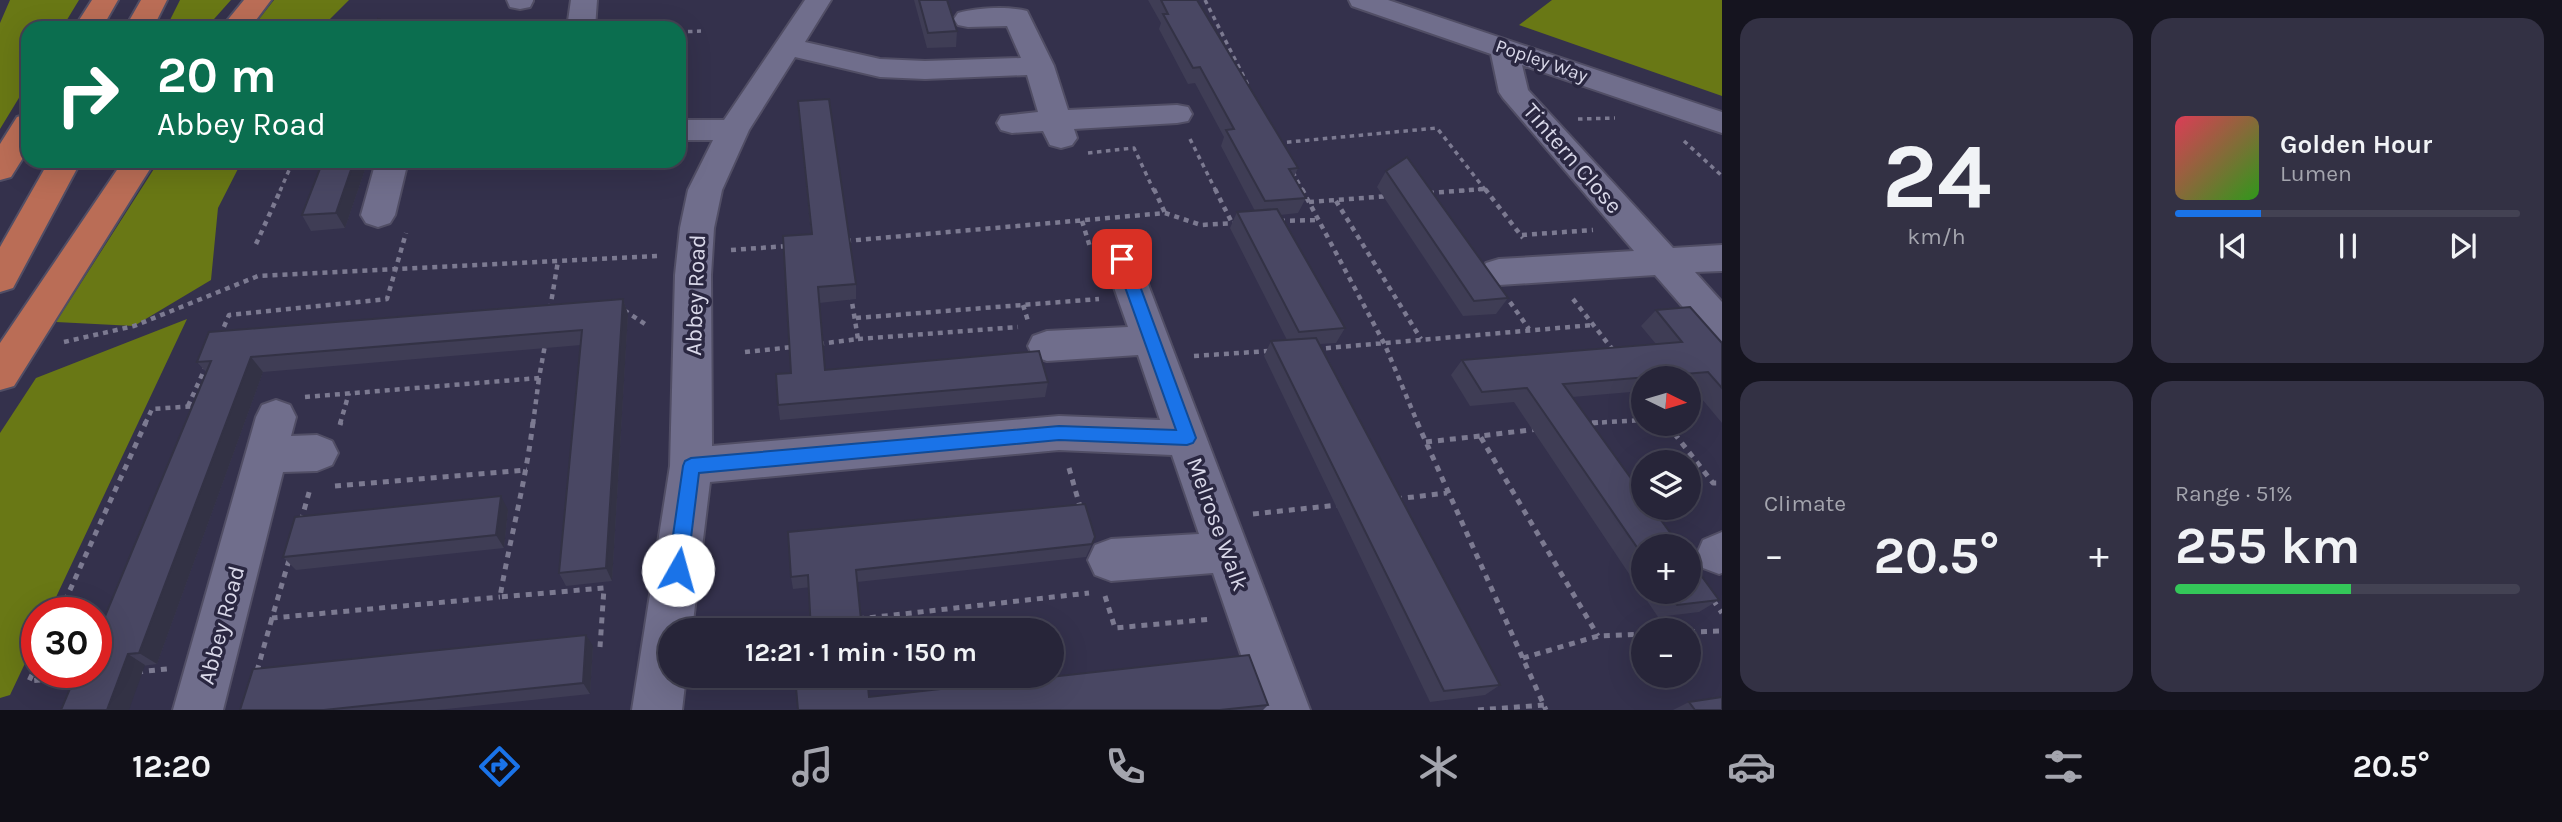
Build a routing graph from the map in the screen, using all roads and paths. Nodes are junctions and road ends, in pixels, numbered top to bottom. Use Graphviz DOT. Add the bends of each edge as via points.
graph roads {
  1 [pos="105,0"];
  2 [pos="154,0"];
  3 [pos="258,0"];
  4 [pos="584,0"];
  5 [pos="818,0"];
  6 [pos="1205,0"];
  7 [pos="1362,0"];
  8 [pos="968,19"];
  9 [pos="92,21"];
  10 [pos="143,21"];
  11 [pos="241,21"];
  12 [pos="582,21"];
  13 [pos="701,31"];
  14 [pos="686,32"];
  15 [pos="787,46"];
  16 [pos="1504,47"];
  17 [pos="1039,66"];
  18 [pos="1253,96"];
  19 [pos="1177,114"];
  20 [pos="1616,117"];
  21 [pos="1539,121"];
  22 [pos="1012,123"];
  23 [pos="1722,123"];
  24 [pos="1058,129"];
  25 [pos="686,130"];
  26 [pos="733,131"];
  27 [pos="21,135"];
  28 [pos="1684,141"];
  29 [pos="1284,155"];
  30 [pos="1290,167"];
  31 [pos="61,168"];
  32 [pos="134,168"];
  33 [pos="290,168"];
  34 [pos="390,168"];
  35 [pos="0,169"];
  36 [pos="1722,176"];
  37 [pos="1484,189"];
  38 [pos="1418,194"];
  39 [pos="1391,196"];
  40 [pos="1336,201"];
  41 [pos="1308,202"];
  42 [pos="1165,213"];
  43 [pos="377,215"];
  44 [pos="1318,220"];
  45 [pos="1082,222"];
  46 [pos="1244,222"];
  47 [pos="1269,222"];
  48 [pos="1232,223"];
  49 [pos="1633,227"];
  50 [pos="1521,235"];
  51 [pos="839,242"];
  52 [pos="256,244"];
  53 [pos="791,246"];
  54 [pos="733,250"];
  55 [pos="662,256"];
  56 [pos="1118,256"];
  57 [pos="1722,258"];
  58 [pos="1662,260"];
  59 [pos="558,261"];
  60 [pos="1547,268"];
  61 [pos="1499,272"];
  62 [pos="0,279"];
  63 [pos="850,293"];
  64 [pos="1109,298"];
  65 [pos="387,299"];
  66 [pos="614,311"];
  67 [pos="550,315"];
  68 [pos="856,318"];
  69 [pos="648,326"];
  70 [pos="1722,327"];
  71 [pos="1038,336"];
  72 [pos="219,338"];
  73 [pos="858,339"];
  74 [pos="1421,339"];
  75 [pos="545,340"];
  76 [pos="56,344"];
  77 [pos="808,345"];
  78 [pos="1385,345"];
  79 [pos="795,346"];
  80 [pos="1155,349"];
  81 [pos="1305,349"];
  82 [pos="1278,351"];
  83 [pos="746,352"];
  84 [pos="1619,358"];
  85 [pos="208,361"];
  86 [pos="0,375"];
  87 [pos="539,378"];
  88 [pos="201,405"];
  89 [pos="187,407"];
  90 [pos="1631,421"];
  91 [pos="279,423"];
  92 [pos="1592,423"];
  93 [pos="1579,425"];
  94 [pos="1542,429"];
  95 [pos="1599,434"];
  96 [pos="1480,436"];
  97 [pos="1676,436"];
  98 [pos="1187,438"];
  99 [pos="1426,442"];
  100 [pos="317,453"];
  101 [pos="691,466"];
  102 [pos="527,470"];
  103 [pos="1722,483"];
  104 [pos="1447,494"];
  105 [pos="1393,499"];
  106 [pos="1352,503"];
  107 [pos="299,527"];
  108 [pos="1222,535"];
  109 [pos="291,553"];
  110 [pos="1111,560"];
  111 [pos="67,597"];
  112 [pos="500,597"];
  113 [pos="272,618"];
  114 [pos="865,618"];
  115 [pos="1217,618"];
  116 [pos="1722,631"];
  117 [pos="1701,632"];
  118 [pos="1631,635"];
  119 [pos="1598,636"];
  120 [pos="600,648"];
  121 [pos="1523,658"];
  122 [pos="210,665"];
  123 [pos="127,673"];
  124 [pos="254,684"];
  125 [pos="1545,708"];
  126 [pos="198,710"];
  127 [pos="657,710"];
  128 [pos="1285,710"];
  129 [pos="1478,710"];
  1 -- 9 [label="highway"];
  2 -- 10 [label="highway"];
  3 -- 11 [label="highway"];
  4 -- 12 [label="street"];
  5 -- 15 [label="street, Abbey Road"];
  6 -- 18 [label="path"];
  7 -- 16 [label="street, Popley Way"];
  8 -- 17 [label="street" via="1017,17"];
  13 -- 14 [label="path"];
  15 -- 17 [label="street" via="880,68"];
  15 -- 26 [label="street, Abbey Road"];
  16 -- 21 [label="street, Tintern Close" via="1514,92"];
  16 -- 23 [label="street, Popley Way"];
  17 -- 24 [label="street"];
  19 -- 24 [label="street"];
  19 -- 48 [label="path"];
  20 -- 21 [label="path"];
  21 -- 49 [label="street, Tintern Close"];
  22 -- 24 [label="street"];
  24 -- 42 [label="path" via="1066,156 1134,148"];
  25 -- 26 [label="street"];
  26 -- 101 [label="street, Abbey Road" via="705,190 697,228"];
  27 -- 35 [label="highway"];
  28 -- 36 [label="path"];
  29 -- 37 [label="path" via="1277,143 1437,128"];
  30 -- 41 [label="path"];
  31 -- 62 [label="highway"];
  32 -- 86 [label="highway"];
  33 -- 52 [label="path"];
  34 -- 43 [label="street"];
  37 -- 38 [label="path"];
  37 -- 50 [label="path"];
  39 -- 40 [label="path"];
  40 -- 41 [label="path"];
  40 -- 74 [label="path"];
  41 -- 44 [label="path"];
  42 -- 45 [label="path"];
  42 -- 48 [label="path" via="1200,225"];
  44 -- 47 [label="path"];
  44 -- 78 [label="path"];
  45 -- 51 [label="path"];
  45 -- 56 [label="path"];
  46 -- 48 [label="path"];
  49 -- 50 [label="path"];
  49 -- 58 [label="street, Tintern Close"];
  50 -- 60 [label="path"];
  53 -- 54 [label="path"];
  55 -- 59 [label="path"];
  56 -- 80 [label="street, Melrose Walk"];
  57 -- 58 [label="street"];
  58 -- 60 [label="street"];
  58 -- 70 [label="street, Tintern Close"];
  59 -- 67 [label="path"];
  59 -- 76 [label="path" via="258,276 134,326"];
  60 -- 61 [label="street"];
  63 -- 68 [label="path"];
  64 -- 68 [label="path"];
  65 -- 72 [label="path" via="229,315"];
  66 -- 69 [label="path" via="626,310"];
  68 -- 73 [label="path"];
  71 -- 73 [label="path"];
  71 -- 80 [label="street"];
  73 -- 77 [label="path"];
  74 -- 78 [label="path"];
  74 -- 84 [label="path" via="1594,324"];
  75 -- 87 [label="path"];
  78 -- 81 [label="path"];
  78 -- 99 [label="path"];
  79 -- 83 [label="path"];
  80 -- 82 [label="path"];
  80 -- 98 [label="street, Melrose Walk"];
  85 -- 89 [label="path"];
  87 -- 91 [label="path"];
  87 -- 102 [label="path"];
  88 -- 89 [label="path"];
  89 -- 111 [label="path" via="152,409"];
  90 -- 92 [label="path"];
  91 -- 100 [label="street"];
  91 -- 122 [label="street, Abbey Road"];
  92 -- 93 [label="path"];
  92 -- 95 [label="path"];
  94 -- 96 [label="path"];
  96 -- 99 [label="path"];
  96 -- 119 [label="path"];
  97 -- 103 [label="path" via="1713,483"];
  98 -- 101 [label="street" via="1059,433"];
  98 -- 108 [label="street, Melrose Walk"];
  99 -- 104 [label="path"];
  101 -- 127 [label="street, Abbey Road"];
  102 -- 107 [label="path" via="311,488"];
  102 -- 112 [label="path"];
  104 -- 105 [label="path"];
  104 -- 121 [label="path"];
  106 -- 108 [label="path"];
  108 -- 110 [label="street"];
  108 -- 128 [label="street, Melrose Walk"];
  109 -- 113 [label="path"];
  112 -- 113 [label="path"];
  112 -- 120 [label="path" via="604,588"];
  113 -- 124 [label="path"];
  114 -- 115 [label="path" via="1104,592 1115,628"];
  116 -- 117 [label="path"];
  118 -- 119 [label="path"];
  119 -- 121 [label="path"];
  121 -- 125 [label="path"];
  122 -- 123 [label="path"];
  122 -- 126 [label="street, Abbey Road"];
  125 -- 129 [label="path"];
}
